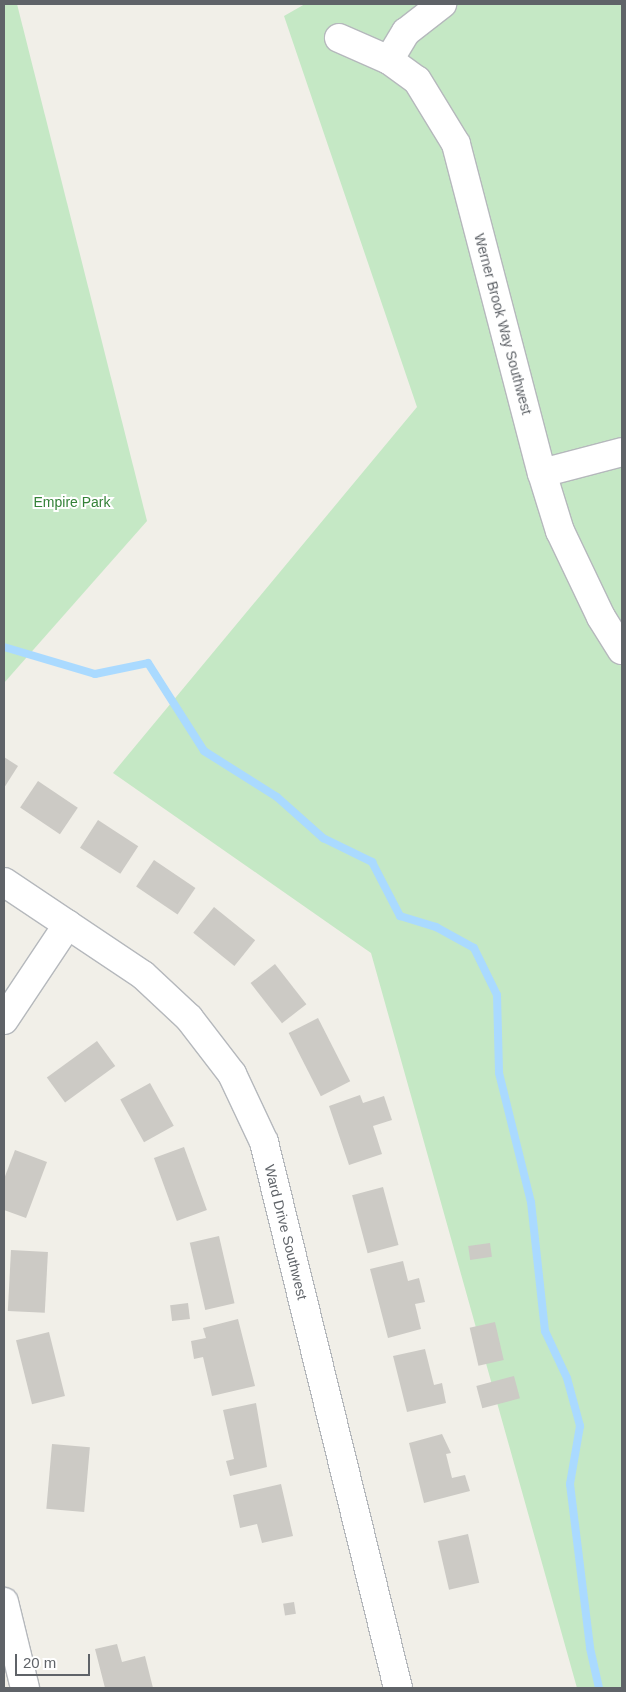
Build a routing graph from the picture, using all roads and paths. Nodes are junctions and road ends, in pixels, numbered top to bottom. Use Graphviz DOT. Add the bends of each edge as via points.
graph roads {
  1 [pos="442,4"];
  2 [pos="339,38"];
  3 [pos="389,60"];
  4 [pos="622,452"];
  5 [pos="542,473"];
  6 [pos="622,650"];
  7 [pos="4,882"];
  8 [pos="68,924"];
  9 [pos="4,1020"];
  10 [pos="4,1602"];
  11 [pos="25,1688"];
  12 [pos="398,1688"];
  1 -- 3 [label="street" via="406,32"];
  2 -- 3 [label="street, Werner Brook Way Southwest"];
  3 -- 5 [label="street, Werner Brook Way Southwest" via="417,80 456,144"];
  4 -- 5 [label="street"];
  5 -- 6 [label="street, Werner Brook Way Southwest" via="579,574"];
  7 -- 8 [label="street, Ward Drive Southwest"];
  8 -- 9 [label="street"];
  8 -- 12 [label="street, Ward Drive Southwest" via="143,975 190,1018 232,1074 264,1142"];
  10 -- 11 [label="street"];
}
